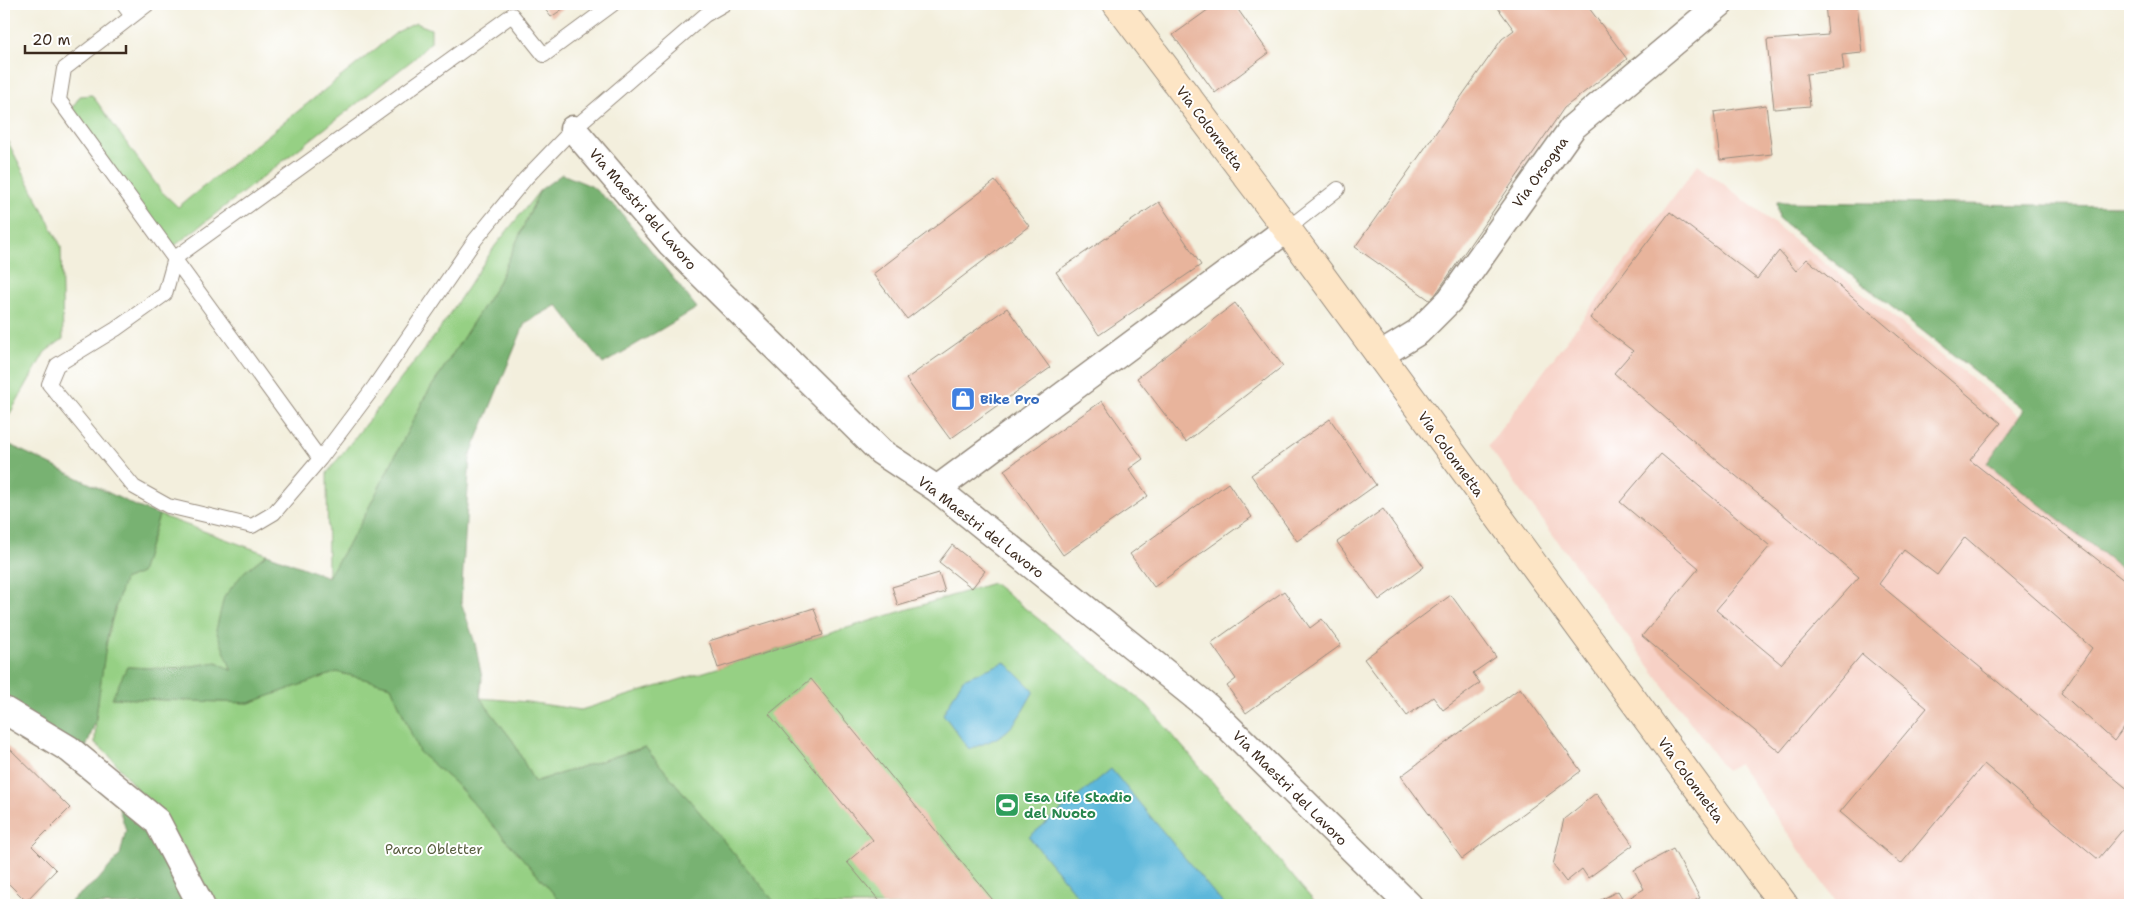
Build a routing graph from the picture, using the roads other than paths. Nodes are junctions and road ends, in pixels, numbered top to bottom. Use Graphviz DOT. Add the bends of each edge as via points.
graph roads {
  1 [pos="123,4"];
  2 [pos="148,4"];
  3 [pos="613,4"];
  4 [pos="724,4"];
  5 [pos="1116,4"];
  6 [pos="1720,4"];
  7 [pos="132,16"];
  8 [pos="573,129"];
  9 [pos="1338,189"];
  10 [pos="1287,229"];
  11 [pos="175,258"];
  12 [pos="1379,356"];
  13 [pos="320,459"];
  14 [pos="937,489"];
  15 [pos="4,710"];
  16 [pos="201,905"];
  17 [pos="1409,905"];
  18 [pos="1784,905"];
  1 -- 7 [label="lane"];
  2 -- 7 [label="lane"];
  3 -- 11 [label="lane" via="544,55 512,15"];
  4 -- 8 [label="lane" via="705,15"];
  5 -- 10 [label="main road, Via Colonnetta"];
  6 -- 12 [label="street, Via Orsogna" via="1573,128 1450,300 1418,332"];
  7 -- 11 [label="lane" via="64,69 59,100"];
  8 -- 13 [label="lane" via="475,240"];
  8 -- 14 [label="street, Via Maestri del Lavoro" via="671,244 711,285 881,452"];
  9 -- 10 [label="lane"];
  10 -- 12 [label="main road, Via Colonnetta"];
  10 -- 14 [label="street"];
  11 -- 13 [label="lane"];
  11 -- 13 [label="lane" via="165,294 57,365 50,384 134,487 168,506 252,526 274,513"];
  12 -- 18 [label="main road, Via Colonnetta"];
  14 -- 17 [label="street, Via Maestri del Lavoro" via="1208,707"];
  15 -- 16 [label="street" via="69,749 157,821"];
}
